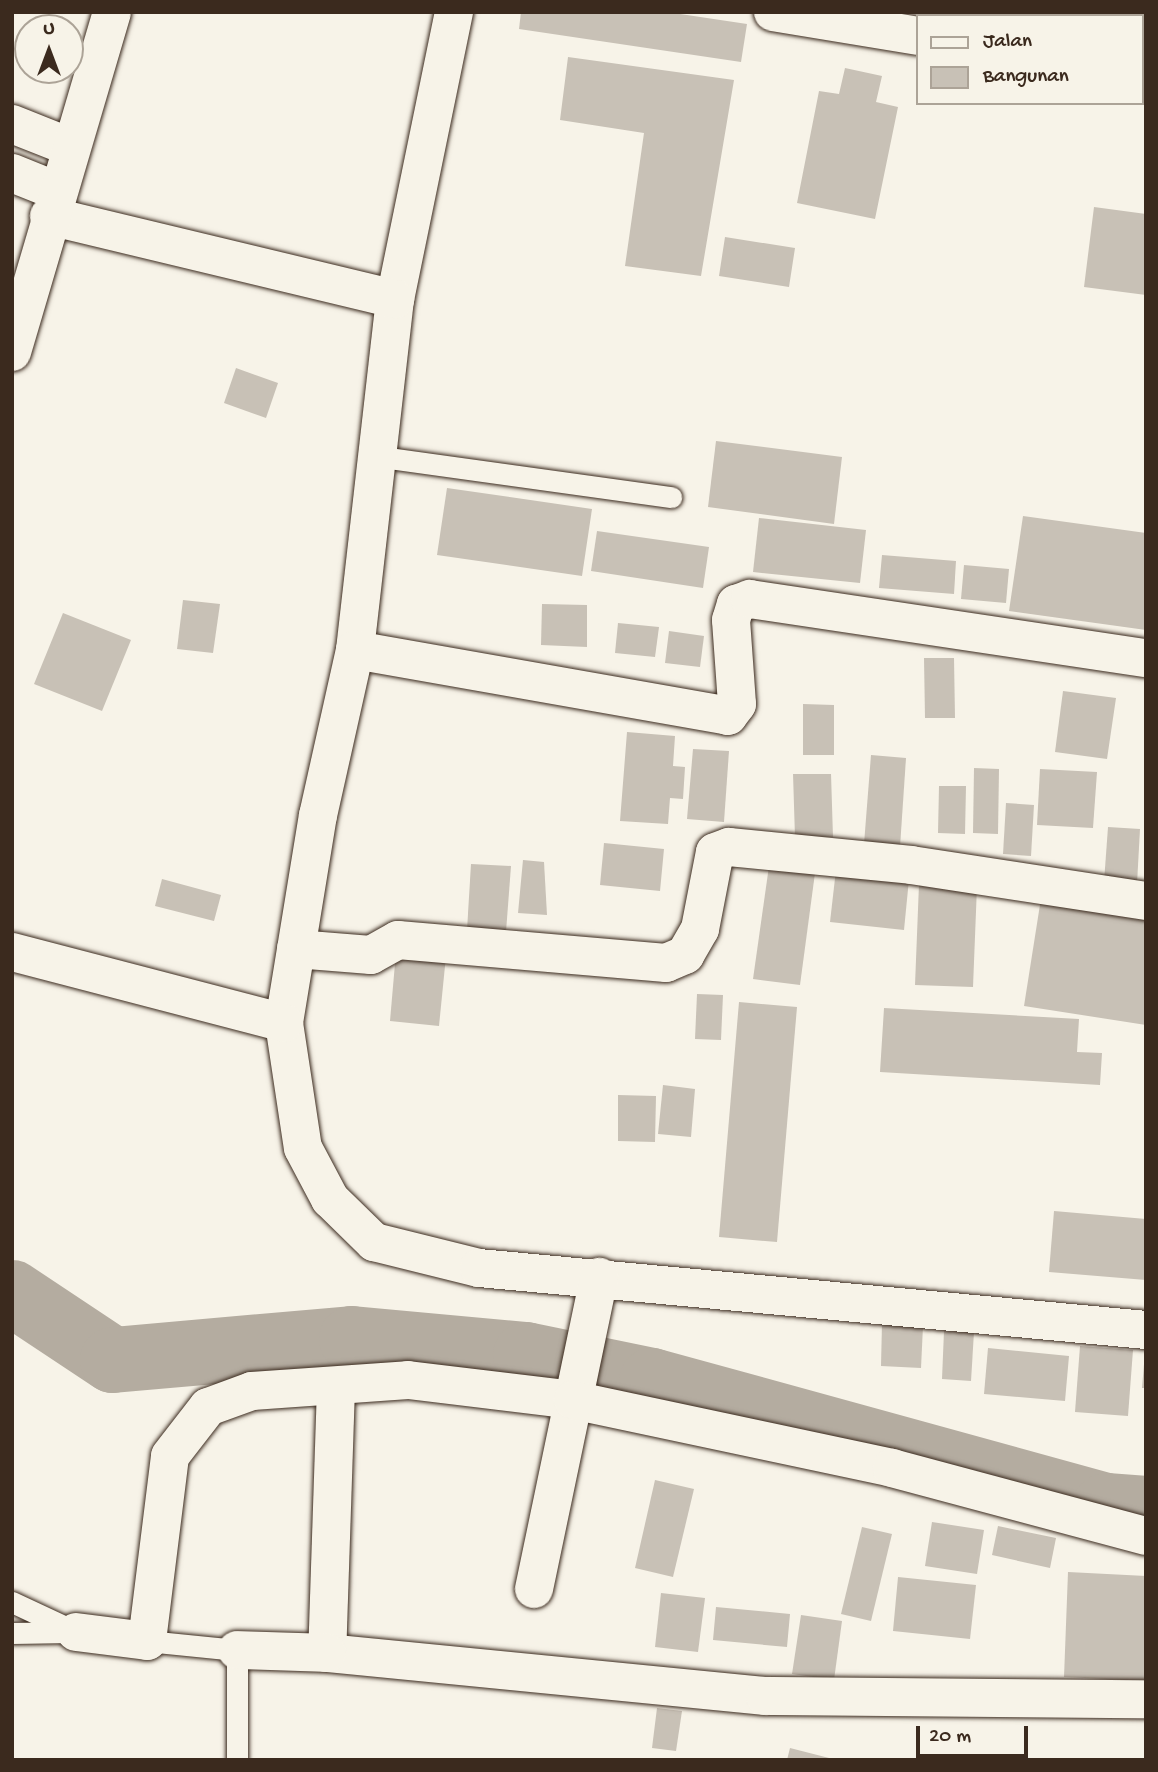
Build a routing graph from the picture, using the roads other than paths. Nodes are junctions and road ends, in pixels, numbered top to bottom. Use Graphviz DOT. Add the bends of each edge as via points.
graph roads {
  1 [pos="112,12"];
  2 [pos="454,12"];
  3 [pos="773,12"];
  4 [pos="916,36"];
  5 [pos="12,124"];
  6 [pos="70,147"];
  7 [pos="12,173"];
  8 [pos="53,204"];
  9 [pos="396,299"];
  10 [pos="12,352"];
  11 [pos="382,457"];
  12 [pos="671,497"];
  13 [pos="355,650"];
  14 [pos="1146,658"];
  15 [pos="1146,901"];
  16 [pos="296,949"];
  17 [pos="12,952"];
  18 [pos="284,1023"];
  19 [pos="595,1295"];
  20 [pos="1146,1330"];
  21 [pos="336,1387"];
  22 [pos="575,1389"];
  23 [pos="1146,1536"];
  24 [pos="534,1589"];
  25 [pos="12,1602"];
  26 [pos="76,1632"];
  27 [pos="12,1633"];
  28 [pos="139,1640"];
  29 [pos="237,1650"];
  30 [pos="327,1653"];
  31 [pos="1146,1699"];
  32 [pos="237,1760"];
  1 -- 6 [label="street"];
  2 -- 9 [label="street"];
  3 -- 4 [label="street"];
  5 -- 6 [label="street"];
  6 -- 8 [label="street"];
  7 -- 8 [label="street"];
  8 -- 9 [label="street"];
  8 -- 10 [label="street"];
  9 -- 11 [label="street"];
  11 -- 12 [label="lane"];
  11 -- 13 [label="street"];
  13 -- 14 [label="street" via="728,716 737,704 731,620 736,604 750,598"];
  13 -- 16 [label="street" via="318,815"];
  15 -- 16 [label="street" via="911,864 729,847 715,852 711,860 700,929 685,955 666,963 398,940 371,955"];
  16 -- 18 [label="street"];
  17 -- 18 [label="street"];
  18 -- 19 [label="street" via="303,1148 330,1199 374,1242"];
  19 -- 20 [label="street"];
  19 -- 22 [label="street"];
  21 -- 22 [label="street" via="408,1380"];
  21 -- 28 [label="street" via="252,1391 208,1407 185,1429 170,1456"];
  21 -- 30 [label="street"];
  22 -- 23 [label="street"];
  22 -- 24 [label="street"];
  25 -- 26 [label="lane"];
  26 -- 27 [label="lane"];
  26 -- 28 [label="street"];
  28 -- 29 [label="lane"];
  29 -- 30 [label="street"];
  29 -- 32 [label="lane"];
  30 -- 31 [label="street" via="752,1695"];
}
